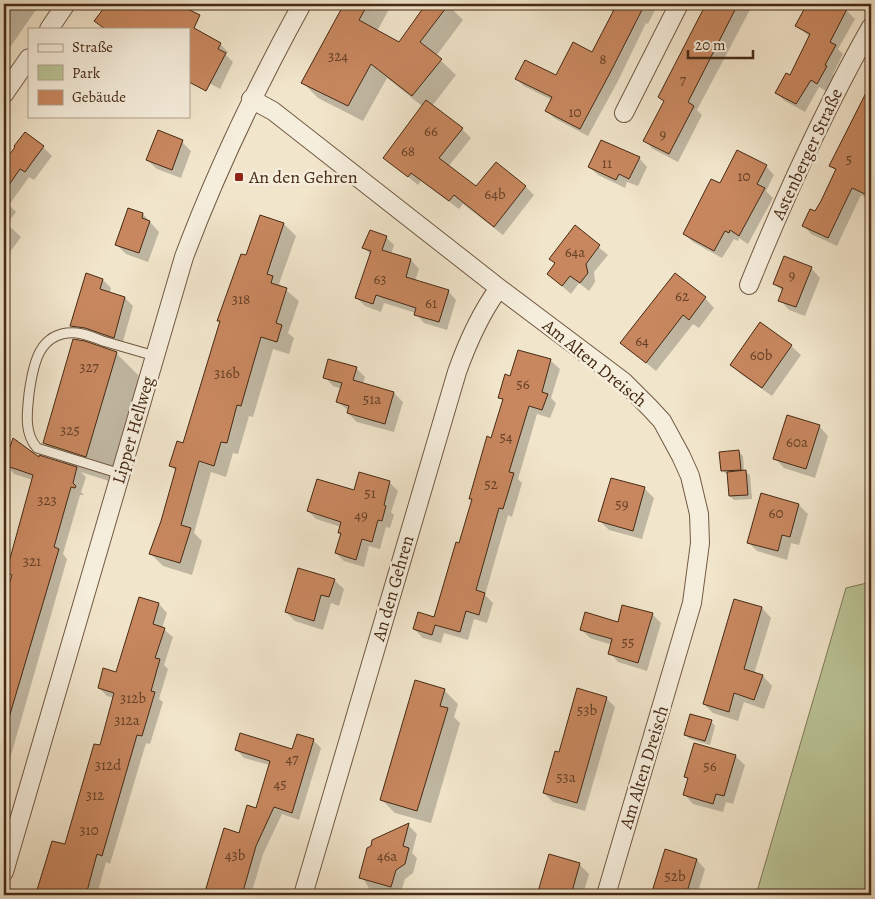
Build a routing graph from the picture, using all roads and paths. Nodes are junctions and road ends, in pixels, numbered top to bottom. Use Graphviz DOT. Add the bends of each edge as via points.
graph roads {
  1 [pos="66,4"];
  2 [pos="302,4"];
  3 [pos="678,4"];
  4 [pos="871,27"];
  5 [pos="49,28"];
  6 [pos="28,59"];
  7 [pos="4,94"];
  8 [pos="251,99"];
  9 [pos="624,113"];
  10 [pos="749,285"];
  11 [pos="499,288"];
  12 [pos="155,356"];
  13 [pos="121,474"];
  14 [pos="4,872"];
  15 [pos="303,895"];
  16 [pos="606,895"];
  1 -- 5 [label="street"];
  2 -- 8 [label="street, Lipper Hellweg"];
  3 -- 9 [label="street"];
  4 -- 10 [label="street, Astenberger Straße" via="826,110 773,224"];
  6 -- 7 [label="street"];
  8 -- 11 [label="street, Am Alten Dreisch" via="273,110"];
  8 -- 12 [label="street, Lipper Hellweg" via="184,257"];
  11 -- 15 [label="street, An den Gehren" via="471,333 457,372"];
  11 -- 16 [label="street, Am Alten Dreisch" via="624,382 650,407 682,456 699,514 700,543 692,603"];
  12 -- 13 [label="street, Lipper Hellweg"];
  12 -- 13 [label="lane" via="79,333 63,334 50,339 40,351 32,372 27,431 37,448"];
  13 -- 14 [label="street, Lipper Hellweg"];
}
